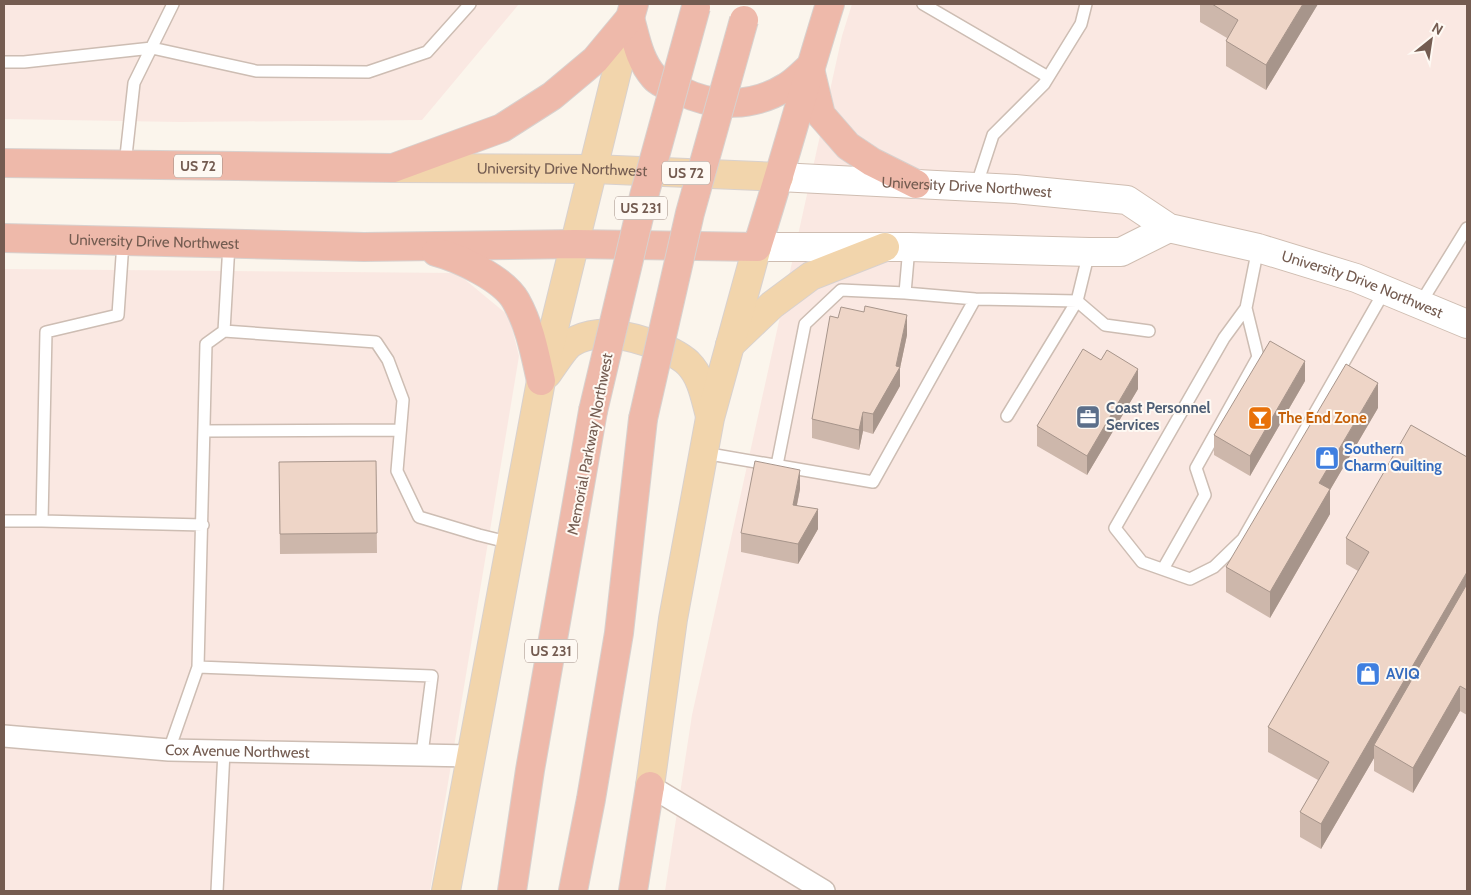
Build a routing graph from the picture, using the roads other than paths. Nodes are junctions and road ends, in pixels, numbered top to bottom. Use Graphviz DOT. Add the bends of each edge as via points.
graph roads {
  1 [pos="173,4"];
  2 [pos="470,4"];
  3 [pos="830,4"];
  4 [pos="922,4"];
  5 [pos="1086,4"];
  6 [pos="697,5"];
  7 [pos="632,11"];
  8 [pos="746,12"];
  9 [pos="152,48"];
  10 [pos="4,62"];
  11 [pos="810,68"];
  12 [pos="1048,77"];
  13 [pos="4,163"];
  14 [pos="125,165"];
  15 [pos="393,168"];
  16 [pos="593,168"];
  17 [pos="779,177"];
  18 [pos="916,184"];
  19 [pos="976,187"];
  20 [pos="1169,228"];
  21 [pos="1467,228"];
  22 [pos="4,238"];
  23 [pos="123,242"];
  24 [pos="229,244"];
  25 [pos="575,244"];
  26 [pos="412,246"];
  27 [pos="757,247"];
  28 [pos="897,247"];
  29 [pos="1258,248"];
  30 [pos="1089,252"];
  31 [pos="1385,290"];
  32 [pos="905,293"];
  33 [pos="975,299"];
  34 [pos="1077,301"];
  35 [pos="1420,304"];
  36 [pos="1246,308"];
  37 [pos="1467,324"];
  38 [pos="224,331"];
  39 [pos="1149,332"];
  40 [pos="729,346"];
  41 [pos="541,381"];
  42 [pos="1007,416"];
  43 [pos="710,418"];
  44 [pos="400,430"];
  45 [pos="204,431"];
  46 [pos="704,453"];
  47 [pos="777,465"];
  48 [pos="4,521"];
  49 [pos="42,521"];
  50 [pos="203,525"];
  51 [pos="511,542"];
  52 [pos="1163,570"];
  53 [pos="198,667"];
  54 [pos="4,736"];
  55 [pos="169,750"];
  56 [pos="224,751"];
  57 [pos="422,754"];
  58 [pos="471,756"];
  59 [pos="650,786"];
  60 [pos="217,891"];
  61 [pos="446,891"];
  62 [pos="512,891"];
  63 [pos="573,891"];
  64 [pos="633,891"];
  65 [pos="824,891"];
  1 -- 9 [label="lane"];
  2 -- 9 [label="lane" via="427,52 368,72 256,70"];
  3 -- 11 [label="highway"];
  4 -- 12 [label="lane"];
  5 -- 12 [label="lane" via="1081,24"];
  6 -- 62 [label="highway, Memorial Parkway Northwest / US 231, bridge" via="644,196 593,412"];
  7 -- 11 [label="highway" via="641,60 655,79 684,93 709,101 735,104 778,92"];
  7 -- 15 [label="highway, US 72" via="595,60 552,96 502,128"];
  7 -- 16 [label="main road"];
  8 -- 63 [label="highway, US 231, bridge" via="690,213 643,419 619,633 592,799"];
  9 -- 10 [label="lane"];
  9 -- 14 [label="lane" via="134,83"];
  11 -- 17 [label="highway"];
  11 -- 18 [label="highway" via="821,115 848,146"];
  12 -- 19 [label="lane" via="993,136"];
  13 -- 14 [label="highway, University Drive Northwest / US 72"];
  14 -- 15 [label="highway, University Drive Northwest / US 72"];
  15 -- 16 [label="main road, University Drive Northwest / US 72"];
  16 -- 17 [label="main road, University Drive Northwest / US 72"];
  16 -- 25 [label="main road"];
  17 -- 18 [label="main road, University Drive Northwest"];
  17 -- 27 [label="highway"];
  18 -- 19 [label="main road, University Drive Northwest"];
  19 -- 20 [label="main road, University Drive Northwest" via="1127,200"];
  20 -- 29 [label="main road, University Drive Northwest"];
  20 -- 30 [label="main road, University Drive Northwest" via="1121,252"];
  21 -- 35 [label="lane"];
  22 -- 23 [label="highway, University Drive Northwest"];
  23 -- 24 [label="highway, University Drive Northwest"];
  23 -- 49 [label="lane" via="118,315 46,332"];
  24 -- 26 [label="highway, University Drive Northwest"];
  24 -- 38 [label="lane"];
  25 -- 26 [label="highway, University Drive Northwest"];
  25 -- 27 [label="highway, University Drive Northwest"];
  25 -- 41 [label="main road"];
  26 -- 41 [label="highway" via="448,255 475,268 498,282 515,299 528,328"];
  27 -- 28 [label="main road, University Drive Northwest"];
  27 -- 40 [label="main road"];
  28 -- 30 [label="main road, University Drive Northwest"];
  28 -- 32 [label="lane"];
  28 -- 40 [label="main road" via="811,276 772,305"];
  29 -- 31 [label="main road, University Drive Northwest"];
  29 -- 36 [label="lane"];
  30 -- 34 [label="lane"];
  31 -- 35 [label="main road, University Drive Northwest"];
  31 -- 52 [label="lane" via="1243,539 1214,567 1190,579"];
  32 -- 33 [label="lane"];
  32 -- 47 [label="lane" via="841,290 805,324"];
  33 -- 34 [label="lane"];
  33 -- 47 [label="lane" via="873,482"];
  34 -- 39 [label="lane" via="1105,325"];
  34 -- 42 [label="lane"];
  35 -- 37 [label="main road, University Drive Northwest"];
  36 -- 52 [label="lane" via="1258,357 1196,468 1204,495"];
  36 -- 52 [label="lane" via="1224,338 1115,528 1142,562"];
  38 -- 44 [label="lane" via="376,342 388,360 402,400"];
  38 -- 45 [label="lane" via="206,344"];
  40 -- 43 [label="main road"];
  41 -- 43 [label="main road" via="572,342 599,334 648,342 688,364 700,381"];
  41 -- 51 [label="main road"];
  43 -- 46 [label="main road"];
  44 -- 45 [label="lane"];
  44 -- 51 [label="lane" via="397,471 419,517"];
  45 -- 50 [label="lane"];
  46 -- 47 [label="lane"];
  46 -- 59 [label="main road" via="673,619"];
  48 -- 49 [label="lane"];
  49 -- 50 [label="lane"];
  50 -- 53 [label="lane"];
  51 -- 58 [label="main road"];
  53 -- 55 [label="lane"];
  53 -- 57 [label="lane" via="432,676"];
  54 -- 55 [label="street, Cox Avenue Northwest"];
  55 -- 56 [label="street, Cox Avenue Northwest"];
  56 -- 57 [label="street, Cox Avenue Northwest"];
  56 -- 60 [label="lane"];
  57 -- 58 [label="street, Cox Avenue Northwest"];
  58 -- 61 [label="main road"];
  59 -- 64 [label="highway"];
  59 -- 65 [label="street"];
}
